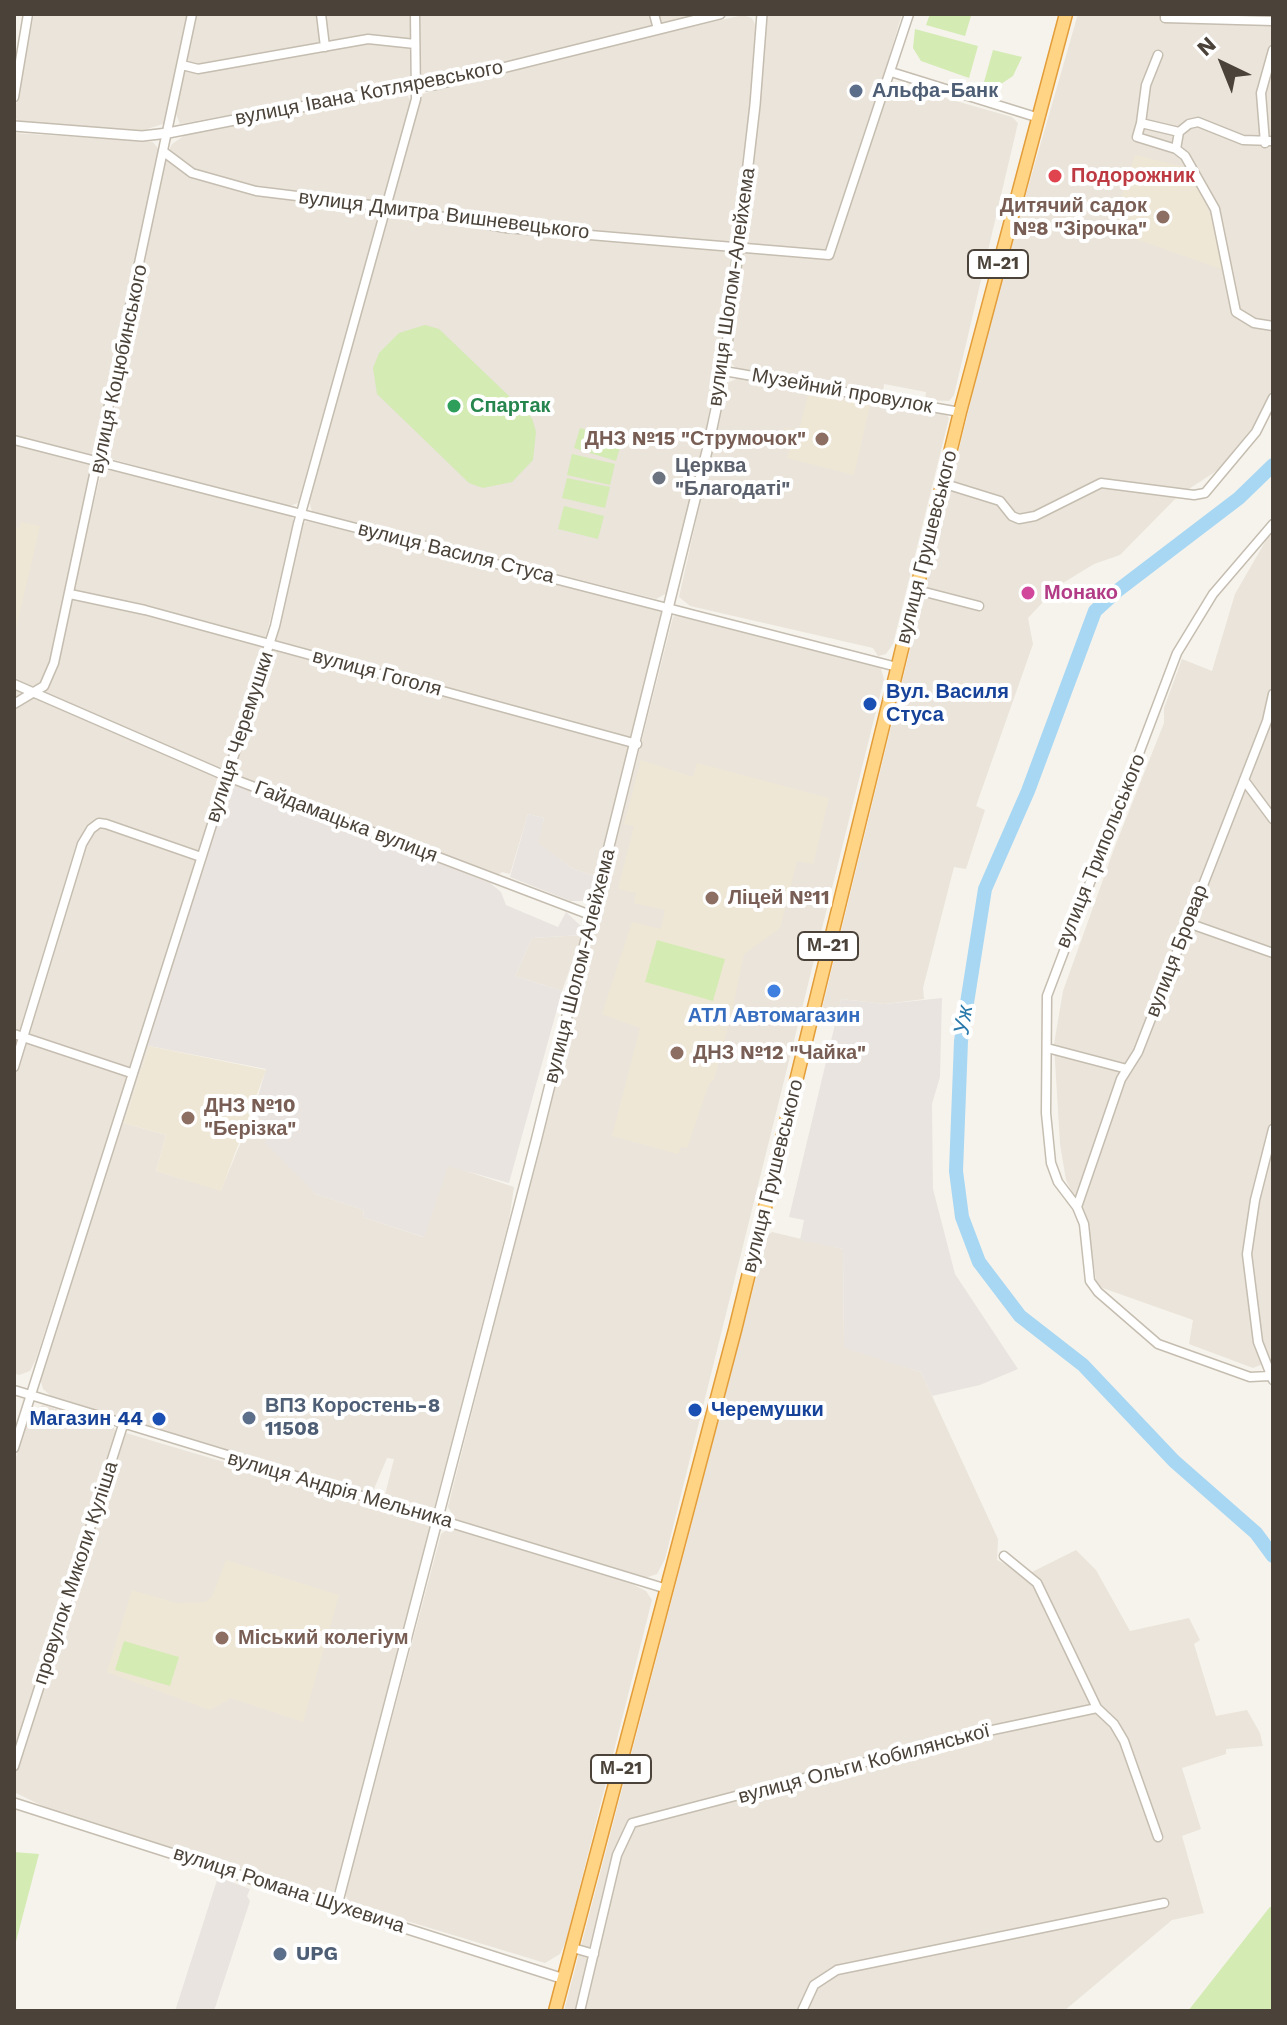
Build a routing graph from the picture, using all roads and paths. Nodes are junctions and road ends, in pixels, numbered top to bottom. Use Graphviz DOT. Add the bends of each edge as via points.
graph roads {
  1 [pos="28,14"];
  2 [pos="192,14"];
  3 [pos="321,14"];
  4 [pos="415,14"];
  5 [pos="654,14"];
  6 [pos="720,14"];
  7 [pos="762,14"];
  8 [pos="909,14"];
  9 [pos="1066,14"];
  10 [pos="1165,16"];
  11 [pos="1273,21"];
  12 [pos="658,29"];
  13 [pos="415,44"];
  14 [pos="325,47"];
  15 [pos="1273,50"];
  16 [pos="1158,55"];
  17 [pos="182,65"];
  18 [pos="891,72"];
  19 [pos="416,87"];
  20 [pos="14,97"];
  21 [pos="1036,117"];
  22 [pos="1141,123"];
  23 [pos="14,126"];
  24 [pos="1179,132"];
  25 [pos="168,133"];
  26 [pos="1269,142"];
  27 [pos="1176,149"];
  28 [pos="164,152"];
  29 [pos="387,207"];
  30 [pos="738,248"];
  31 [pos="1273,326"];
  32 [pos="724,371"];
  33 [pos="1273,398"];
  34 [pos="960,412"];
  35 [pos="14,440"];
  36 [pos="100,462"];
  37 [pos="942,483"];
  38 [pos="301,513"];
  39 [pos="1273,524"];
  40 [pos="917,590"];
  41 [pos="70,594"];
  42 [pos="979,606"];
  43 [pos="670,607"];
  44 [pos="269,644"];
  45 [pos="897,667"];
  46 [pos="14,684"];
  47 [pos="36,693"];
  48 [pos="1273,694"];
  49 [pos="14,704"];
  50 [pos="637,744"];
  51 [pos="228,777"];
  52 [pos="1244,780"];
  53 [pos="1273,819"];
  54 [pos="201,857"];
  55 [pos="593,916"];
  56 [pos="1188,923"];
  57 [pos="1273,953"];
  58 [pos="18,1036"];
  59 [pos="1047,1048"];
  60 [pos="14,1067"];
  61 [pos="1127,1069"];
  62 [pos="131,1073"];
  63 [pos="1273,1129"];
  64 [pos="1077,1207"];
  65 [pos="1271,1378"];
  66 [pos="14,1390"];
  67 [pos="31,1395"];
  68 [pos="123,1425"];
  69 [pos="14,1448"];
  70 [pos="440,1519"];
  71 [pos="1004,1556"];
  72 [pos="667,1589"];
  73 [pos="1097,1708"];
  74 [pos="14,1766"];
  75 [pos="14,1803"];
  76 [pos="1158,1837"];
  77 [pos="1164,1903"];
  78 [pos="337,1905"];
  79 [pos="573,1948"];
  80 [pos="594,1954"];
  81 [pos="564,1979"];
  82 [pos="555,2011"];
  83 [pos="580,2011"];
  84 [pos="802,2011"];
  1 -- 20 [label="street"];
  2 -- 17 [label="street, вулиця Коцюбинського"];
  3 -- 14 [label="street"];
  4 -- 13 [label="street, вулиця Черемушки"];
  5 -- 12 [label="street"];
  6 -- 12 [label="street, вулиця Івана Котляревського"];
  7 -- 30 [label="street, вулиця Шолом-Алейхема"];
  8 -- 18 [label="street"];
  9 -- 21 [label="highway, вулиця Грушевського / М-21"];
  10 -- 11 [label="street"];
  12 -- 19 [label="street, вулиця Івана Котляревського"];
  13 -- 14 [label="street" via="368,39"];
  13 -- 19 [label="street, вулиця Черемушки"];
  14 -- 17 [label="street" via="198,69"];
  15 -- 26 [label="street" via="1261,93"];
  16 -- 22 [label="street" via="1146,85"];
  17 -- 25 [label="street, вулиця Коцюбинського"];
  18 -- 21 [label="street"];
  18 -- 30 [label="street, вулиця Дмитра Вишневецького" via="829,255"];
  19 -- 25 [label="street, вулиця Івана Котляревського"];
  19 -- 29 [label="street, вулиця Черемушки"];
  21 -- 34 [label="highway, вулиця Грушевського / М-21"];
  22 -- 24 [label="street"];
  22 -- 27 [label="street" via="1137,137"];
  23 -- 25 [label="street, вулиця Івана Котляревського" via="142,136"];
  24 -- 26 [label="street" via="1198,122 1243,140"];
  24 -- 27 [label="street"];
  25 -- 28 [label="street, вулиця Коцюбинського"];
  27 -- 31 [label="street" via="1215,209 1236,312"];
  28 -- 29 [label="street, вулиця Дмитра Вишневецького" via="192,173 233,187"];
  28 -- 36 [label="street, вулиця Коцюбинського"];
  29 -- 30 [label="street, вулиця Дмитра Вишневецького" via="506,228"];
  29 -- 38 [label="street, вулиця Черемушки"];
  30 -- 32 [label="street, вулиця Шолом-Алейхема"];
  32 -- 34 [label="street, Музейний провулок"];
  32 -- 43 [label="street, вулиця Шолом-Алейхема"];
  33 -- 37 [label="street" via="1256,432 1205,493 1101,483 1019,519 1000,501"];
  34 -- 37 [label="highway, вулиця Грушевського / М-21"];
  35 -- 36 [label="street, вулиця Василя Стуса"];
  36 -- 38 [label="street, вулиця Василя Стуса"];
  36 -- 41 [label="street, вулиця Коцюбинського"];
  37 -- 40 [label="highway, вулиця Грушевського / М-21"];
  38 -- 43 [label="street, вулиця Василя Стуса"];
  38 -- 44 [label="street, вулиця Черемушки"];
  39 -- 59 [label="street, вулиця Трипольського" via="1213,594 1177,653 1101,859 1051,976"];
  40 -- 42 [label="street"];
  40 -- 45 [label="highway, вулиця Грушевського / М-21"];
  41 -- 44 [label="street, вулиця Гоголя"];
  41 -- 47 [label="street, вулиця Коцюбинського" via="51,671"];
  43 -- 45 [label="street, вулиця Василя Стуса"];
  43 -- 50 [label="street, вулиця Шолом-Алейхема"];
  44 -- 50 [label="street, вулиця Гоголя"];
  44 -- 51 [label="street, вулиця Черемушки"];
  45 -- 72 [label="highway, вулиця Грушевського / М-21"];
  46 -- 47 [label="street, Гайдамацька вулиця"];
  47 -- 49 [label="street"];
  47 -- 51 [label="street, Гайдамацька вулиця"];
  48 -- 52 [label="street, вулиця Бровар"];
  50 -- 55 [label="street, вулиця Шолом-Алейхема"];
  51 -- 54 [label="street, вулиця Черемушки"];
  51 -- 55 [label="street, Гайдамацька вулиця"];
  52 -- 53 [label="street"];
  52 -- 56 [label="street, вулиця Бровар"];
  54 -- 58 [label="street" via="106,824 91,829"];
  54 -- 62 [label="street, вулиця Черемушки"];
  55 -- 70 [label="street, вулиця Шолом-Алейхема"];
  56 -- 57 [label="street"];
  56 -- 61 [label="street, вулиця Бровар"];
  58 -- 60 [label="street"];
  58 -- 62 [label="street"];
  59 -- 61 [label="street"];
  59 -- 64 [label="street, вулиця Трипольського" via="1051,1163"];
  61 -- 64 [label="street, вулиця Бровар"];
  62 -- 67 [label="street, вулиця Черемушки"];
  63 -- 65 [label="street" via="1247,1254 1258,1342"];
  64 -- 65 [label="street" via="1090,1281 1148,1337 1250,1377"];
  66 -- 67 [label="street, вулиця Андрія Мельника"];
  67 -- 68 [label="street, вулиця Андрія Мельника"];
  67 -- 69 [label="street, вулиця Черемушки"];
  68 -- 70 [label="street, вулиця Андрія Мельника"];
  68 -- 74 [label="street, провулок Миколи Куліша"];
  70 -- 72 [label="street, вулиця Андрія Мельника"];
  70 -- 78 [label="street, вулиця Шолом-Алейхема"];
  71 -- 73 [label="street" via="1037,1583"];
  72 -- 79 [label="highway, вулиця Грушевського / М-21"];
  73 -- 76 [label="street" via="1124,1741"];
  73 -- 80 [label="street, вулиця Ольги Кобилянської" via="969,1735 632,1823 617,1855"];
  75 -- 78 [label="street, вулиця Романа Шухевича"];
  77 -- 84 [label="street" via="837,1970 814,1985"];
  78 -- 81 [label="street, вулиця Романа Шухевича"];
  79 -- 80 [label="street"];
  79 -- 81 [label="highway, вулиця Грушевського / М-21"];
  80 -- 83 [label="street"];
  81 -- 82 [label="highway, вулиця Грушевського / М-21"];
}
